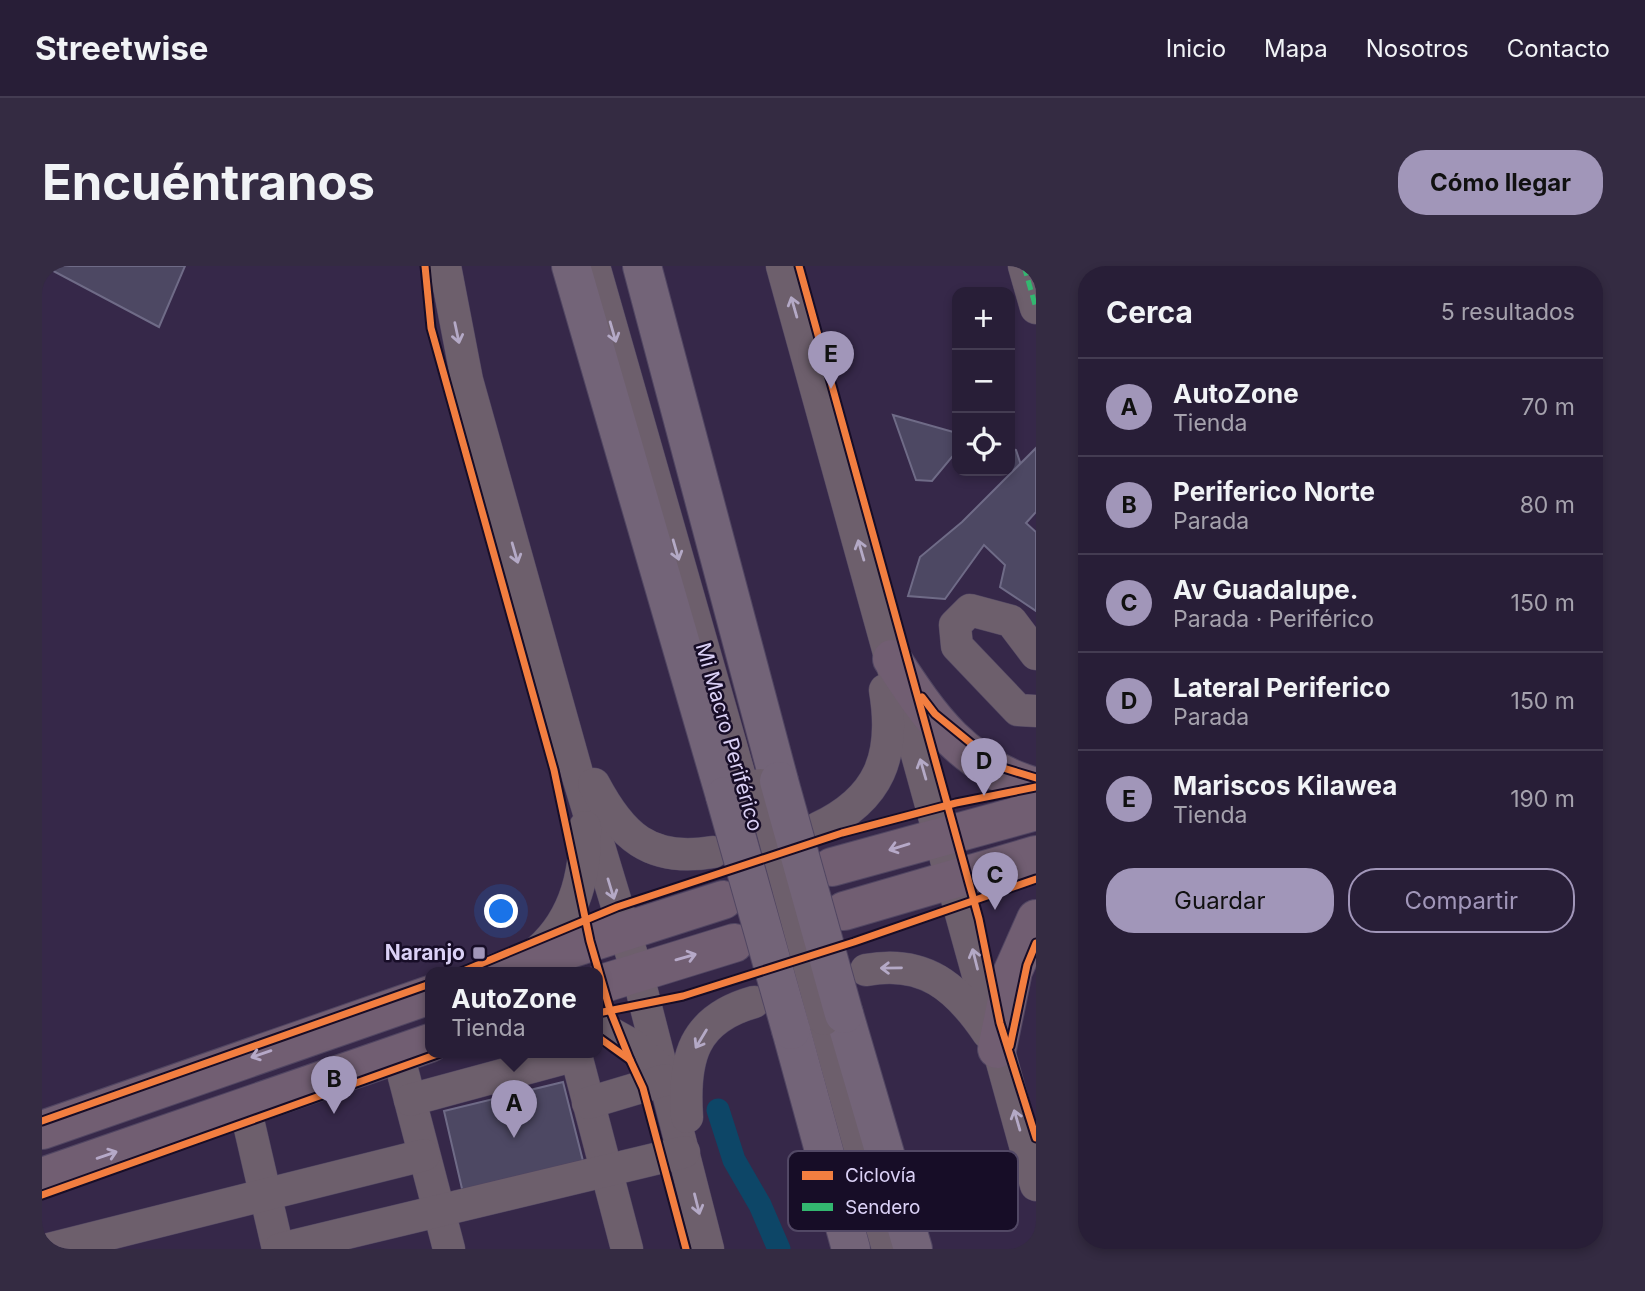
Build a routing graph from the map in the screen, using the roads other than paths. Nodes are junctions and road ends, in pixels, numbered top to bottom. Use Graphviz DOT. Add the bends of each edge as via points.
graph roads {
  1 [pos="445,266"];
  2 [pos="571,266"];
  3 [pos="594,266"];
  4 [pos="624,266"];
  5 [pos="642,266"];
  6 [pos="782,266"];
  7 [pos="1024,266"];
  8 [pos="1036,308"];
  9 [pos="872,589"];
  10 [pos="1036,654"];
  11 [pos="892,659"];
  12 [pos="1036,710"];
  13 [pos="567,733"];
  14 [pos="579,780"];
  15 [pos="1036,787"];
  16 [pos="752,788"];
  17 [pos="1036,811"];
  18 [pos="817,828"];
  19 [pos="941,835"];
  20 [pos="713,852"];
  21 [pos="1036,855"];
  22 [pos="832,867"];
  23 [pos="954,879"];
  24 [pos="723,900"];
  25 [pos="844,911"];
  26 [pos="1036,919"];
  27 [pos="624,930"];
  28 [pos="734,943"];
  29 [pos="510,967"];
  30 [pos="512,967"];
  31 [pos="866,970"];
  32 [pos="638,972"];
  33 [pos="603,983"];
  34 [pos="425,997"];
  35 [pos="754,1002"];
  36 [pos="817,1022"];
  37 [pos="603,1029"];
  38 [pos="414,1049"];
  39 [pos="997,1049"];
  40 [pos="565,1058"];
  41 [pos="577,1058"];
  42 [pos="664,1075"];
  43 [pos="410,1100"];
  44 [pos="588,1103"];
  45 [pos="245,1107"];
  46 [pos="42,1130"];
  47 [pos="682,1146"];
  48 [pos="836,1151"];
  49 [pos="849,1151"];
  50 [pos="857,1151"];
  51 [pos="872,1151"];
  52 [pos="424,1155"];
  53 [pos="609,1170"];
  54 [pos="42,1177"];
  55 [pos="1036,1185"];
  56 [pos="266,1194"];
  57 [pos="439,1211"];
  58 [pos="847,1231"];
  59 [pos="869,1231"];
  60 [pos="882,1231"];
  61 [pos="905,1231"];
  62 [pos="49,1249"];
  63 [pos="279,1249"];
  64 [pos="449,1249"];
  65 [pos="627,1249"];
  66 [pos="709,1249"];
  67 [pos="850,1249"];
  68 [pos="874,1249"];
  69 [pos="888,1249"];
  70 [pos="913,1249"];
  1 -- 13 [label="street, one-way" via="467,380"];
  2 -- 16 [label="highway"];
  3 -- 16 [label="street, Mi Macro Periférico, one-way"];
  4 -- 16 [label="street"];
  5 -- 16 [label="highway"];
  9 -- 6 [label="street, one-way"];
  7 -- 8 [label="street"];
  9 -- 11 [label="street"];
  9 -- 18 [label="street" via="888,710 887,752 876,782 863,797"];
  10 -- 12 [label="street" via="1011,621 970,610 955,625 957,646 1018,710"];
  11 -- 15 [label="main road" via="946,734 981,762"];
  19 -- 11 [label="street, one-way"];
  13 -- 14 [label="street"];
  13 -- 20 [label="street" via="612,818 631,836 664,851"];
  14 -- 27 [label="street, one-way"];
  14 -- 29 [label="street" via="585,854 577,898 558,932"];
  16 -- 36 [label="highway, bridge"];
  16 -- 36 [label="highway, bridge"];
  17 -- 19 [label="main road"];
  19 -- 22 [label="main road, one-way"];
  19 -- 23 [label="street"];
  21 -- 23 [label="main road"];
  23 -- 25 [label="main road"];
  39 -- 23 [label="street, one-way"];
  24 -- 27 [label="main road"];
  26 -- 39 [label="main road" via="1013,971"];
  27 -- 30 [label="main road"];
  27 -- 32 [label="street"];
  32 -- 28 [label="main road, one-way"];
  39 -- 31 [label="street, one-way" via="978,1017 935,978 899,967"];
  32 -- 33 [label="main road"];
  32 -- 42 [label="street"];
  34 -- 46 [label="main road, one-way"];
  35 -- 47 [label="street, one-way" via="729,1009 696,1044 688,1070"];
  36 -- 48 [label="highway"];
  36 -- 49 [label="street"];
  36 -- 50 [label="street"];
  36 -- 51 [label="highway"];
  37 -- 42 [label="street" via="632,1045"];
  38 -- 43 [label="street"];
  38 -- 45 [label="main road"];
  55 -- 39 [label="street, one-way"];
  40 -- 43 [label="street"];
  41 -- 44 [label="street"];
  42 -- 44 [label="street"];
  42 -- 47 [label="street"];
  43 -- 52 [label="street"];
  44 -- 53 [label="street"];
  54 -- 45 [label="main road, one-way"];
  45 -- 56 [label="street"];
  47 -- 53 [label="street"];
  47 -- 66 [label="street, one-way"];
  52 -- 56 [label="street"];
  52 -- 57 [label="street"];
  53 -- 57 [label="street"];
  53 -- 65 [label="street"];
  56 -- 62 [label="street"];
  56 -- 63 [label="street"];
  57 -- 63 [label="street"];
  57 -- 64 [label="street"];
  58 -- 67 [label="highway"];
  59 -- 68 [label="street"];
  60 -- 69 [label="street"];
  61 -- 70 [label="highway"];
}
